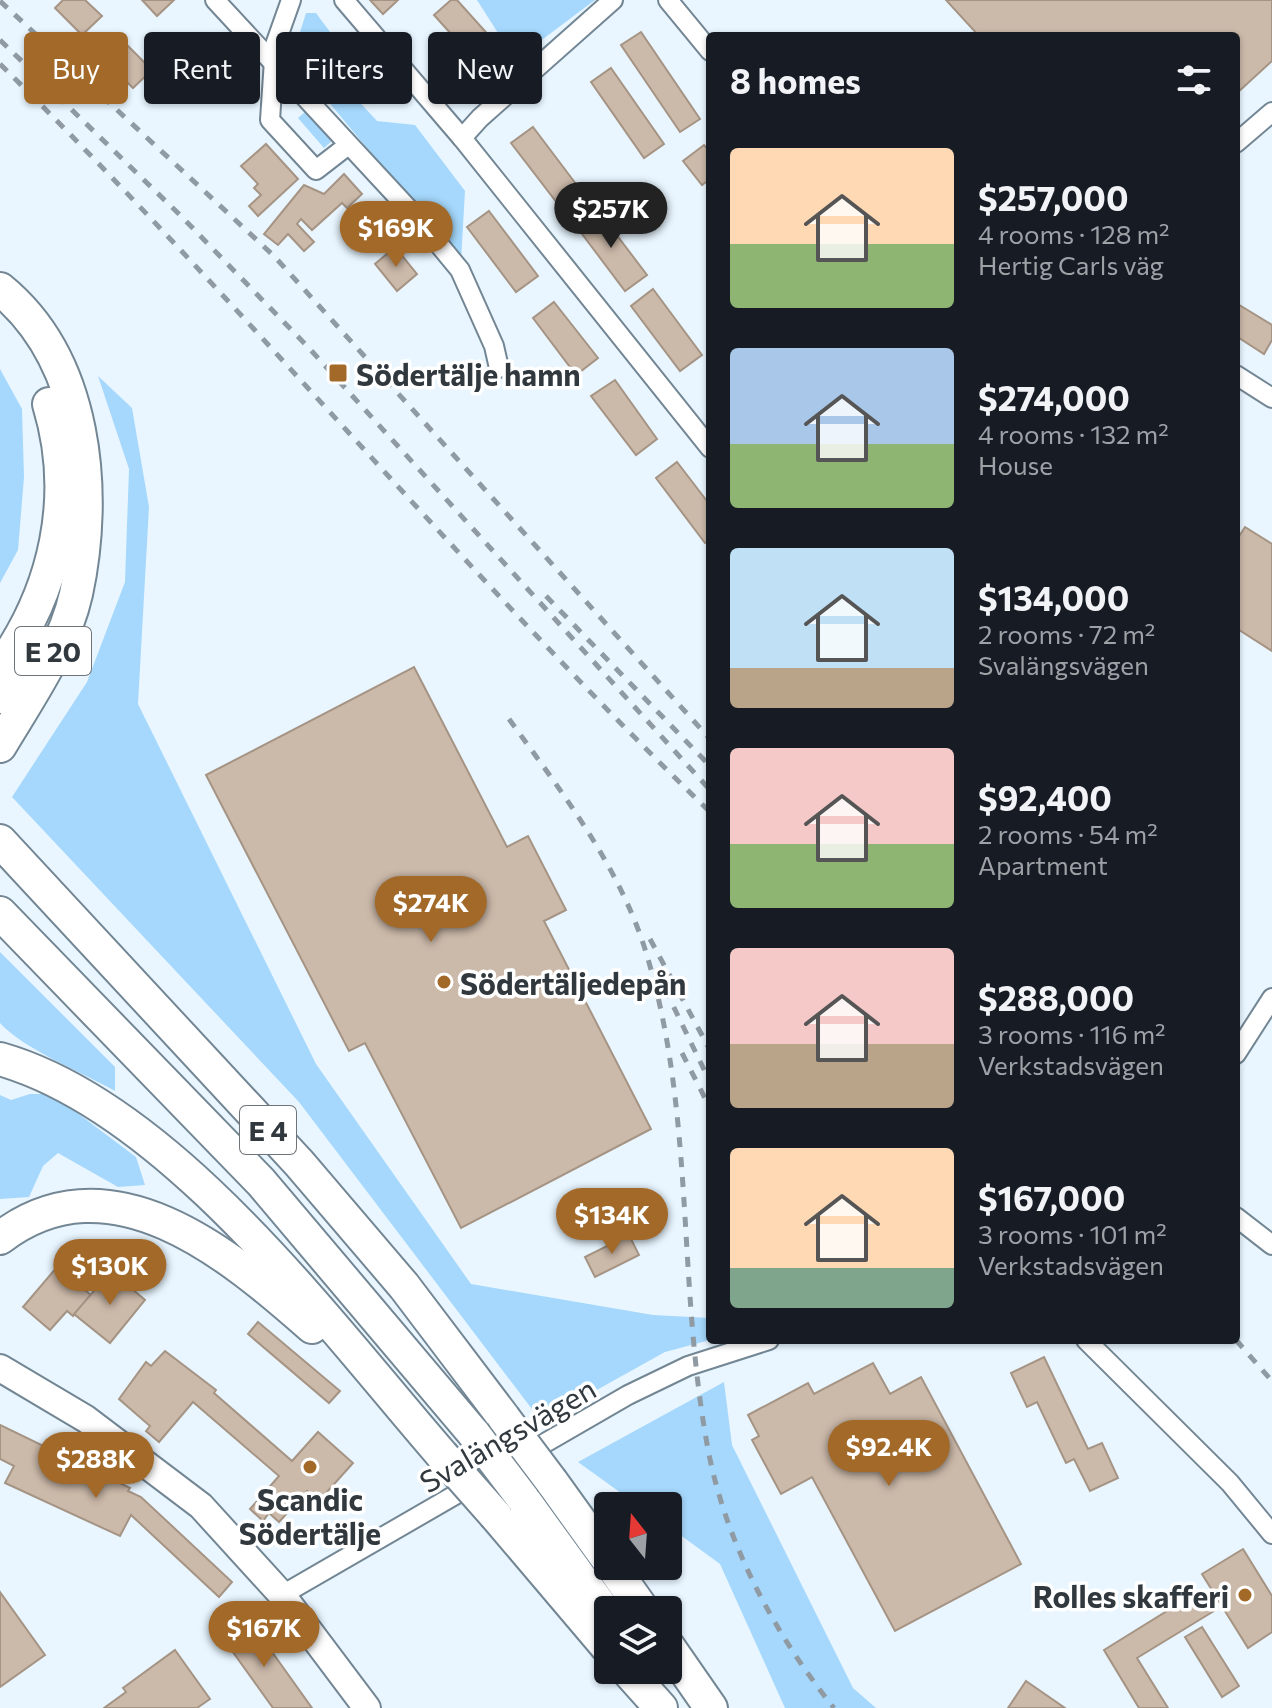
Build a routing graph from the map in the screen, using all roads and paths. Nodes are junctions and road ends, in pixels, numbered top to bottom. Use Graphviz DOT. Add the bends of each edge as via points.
graph roads {
  1 [pos="215,0"];
  2 [pos="291,0"];
  3 [pos="344,0"];
  4 [pos="613,0"];
  5 [pos="668,0"];
  6 [pos="706,47"];
  7 [pos="275,62"];
  8 [pos="1272,112"];
  9 [pos="462,138"];
  10 [pos="1240,140"];
  11 [pos="347,146"];
  12 [pos="0,289"];
  13 [pos="0,319"];
  14 [pos="499,368"];
  15 [pos="1240,378"];
  16 [pos="1272,398"];
  17 [pos="706,443"];
  18 [pos="59,506"];
  19 [pos="82,546"];
  20 [pos="0,626"];
  21 [pos="0,668"];
  22 [pos="0,697"];
  23 [pos="0,746"];
  24 [pos="5,845"];
  25 [pos="0,913"];
  26 [pos="1272,998"];
  27 [pos="1240,1048"];
  28 [pos="0,1059"];
  29 [pos="1240,1220"];
  30 [pos="0,1238"];
  31 [pos="1272,1245"];
  32 [pos="757,1344"];
  33 [pos="1090,1344"];
  34 [pos="1,1369"];
  35 [pos="396,1402"];
  36 [pos="1272,1534"];
  37 [pos="594,1540"];
  38 [pos="282,1595"];
  39 [pos="594,1597"];
  40 [pos="594,1632"];
  41 [pos="682,1666"];
  42 [pos="640,1684"];
  43 [pos="656,1684"];
  44 [pos="367,1708"];
  45 [pos="661,1708"];
  46 [pos="672,1708"];
  47 [pos="711,1708"];
  1 -- 7 [label="street"];
  2 -- 7 [label="street" via="275,45"];
  3 -- 9 [label="street"];
  4 -- 9 [label="street"];
  5 -- 6 [label="street"];
  7 -- 11 [label="street"];
  7 -- 11 [label="street" via="270,120 316,170"];
  8 -- 10 [label="street"];
  9 -- 17 [label="street"];
  11 -- 14 [label="street" via="460,270"];
  12 -- 19 [label="highway, E 20" via="43,338 68,393 85,458"];
  13 -- 18 [label="highway" via="42,379 59,442"];
  15 -- 16 [label="street"];
  18 -- 20 [label="highway" via="30,584"];
  18 -- 21 [label="highway" via="47,585"];
  19 -- 22 [label="highway" via="47,629"];
  19 -- 23 [label="highway, E 20" via="76,595 64,629"];
  24 -- 37 [label="highway, E 4, bridge" via="299,1163 404,1286"];
  25 -- 39 [label="highway, E 4, bridge" via="261,1182 474,1434"];
  26 -- 27 [label="street"];
  28 -- 35 [label="highway" via="77,1093 147,1140 264,1251"];
  29 -- 31 [label="street"];
  30 -- 35 [label="highway" via="22,1221 57,1209 93,1205 139,1211 223,1255"];
  32 -- 38 [label="street, Svalängsvägen" via="688,1366 628,1395"];
  33 -- 36 [label="street" via="1230,1483"];
  34 -- 38 [label="main road" via="86,1419 201,1506"];
  35 -- 40 [label="highway, bridge"];
  38 -- 44 [label="main road"];
  41 -- 47 [label="highway"];
  42 -- 45 [label="highway"];
  43 -- 46 [label="highway"];
}
